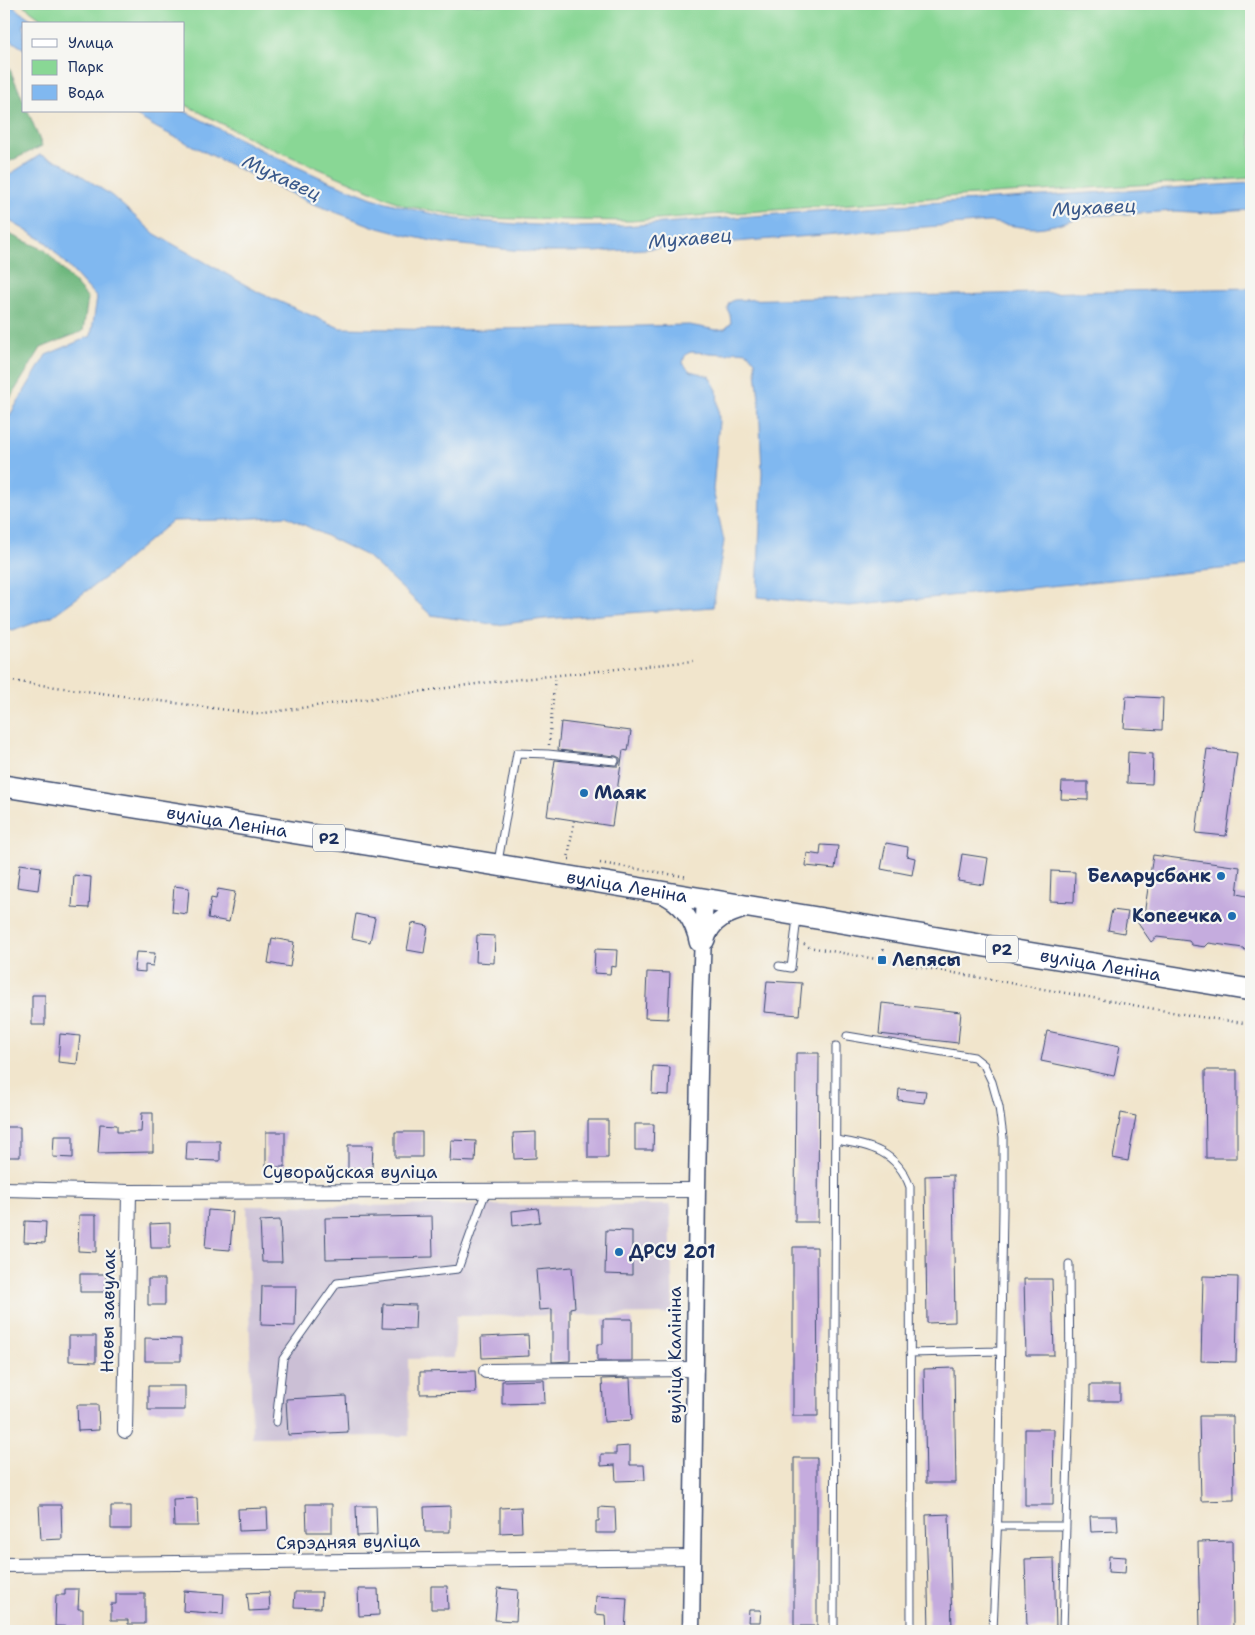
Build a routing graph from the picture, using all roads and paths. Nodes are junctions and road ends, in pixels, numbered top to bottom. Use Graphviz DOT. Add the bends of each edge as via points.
graph roads {
  1 [pos="694,661"];
  2 [pos="555,675"];
  3 [pos="4,680"];
  4 [pos="548,754"];
  5 [pos="615,761"];
  6 [pos="4,786"];
  7 [pos="497,865"];
  8 [pos="653,891"];
  9 [pos="705,900"];
  10 [pos="753,907"];
  11 [pos="797,915"];
  12 [pos="795,938"];
  13 [pos="701,958"];
  14 [pos="779,966"];
  15 [pos="1251,990"];
  16 [pos="1251,1024"];
  17 [pos="847,1036"];
  18 [pos="836,1046"];
  19 [pos="836,1140"];
  20 [pos="4,1189"];
  21 [pos="486,1190"];
  22 [pos="697,1190"];
  23 [pos="129,1192"];
  24 [pos="1069,1264"];
  25 [pos="1000,1351"];
  26 [pos="910,1353"];
  27 [pos="696,1369"];
  28 [pos="486,1372"];
  29 [pos="276,1422"];
  30 [pos="125,1431"];
  31 [pos="997,1526"];
  32 [pos="1066,1526"];
  33 [pos="692,1557"];
  34 [pos="4,1565"];
  35 [pos="692,1631"];
  36 [pos="834,1631"];
  37 [pos="911,1631"];
  38 [pos="993,1631"];
  39 [pos="1063,1631"];
  1 -- 2 [label="path"];
  2 -- 3 [label="path" via="257,714"];
  2 -- 4 [label="path"];
  4 -- 5 [label="lane"];
  4 -- 7 [label="lane" via="517,753"];
  6 -- 7 [label="main road, вуліца Леніна / Р2"];
  7 -- 8 [label="main road, вуліца Леніна / Р2"];
  8 -- 9 [label="main road, вуліца Леніна / Р2"];
  8 -- 13 [label="street" via="682,908 690,919"];
  9 -- 10 [label="main road, вуліца Леніна / Р2"];
  9 -- 13 [label="street, вуліца Калініна"];
  10 -- 11 [label="main road, вуліца Леніна / Р2"];
  10 -- 13 [label="street" via="730,914 714,924"];
  11 -- 12 [label="lane"];
  11 -- 15 [label="main road, вуліца Леніна / Р2"];
  12 -- 14 [label="lane" via="791,968"];
  12 -- 16 [label="path" via="809,947"];
  13 -- 22 [label="street, вуліца Калініна"];
  17 -- 25 [label="lane" via="974,1057 984,1065 999,1107 1003,1137"];
  18 -- 19 [label="lane"];
  19 -- 26 [label="lane" via="883,1152 897,1163 908,1180"];
  19 -- 36 [label="lane"];
  20 -- 23 [label="street, Сувораўская вуліца"];
  21 -- 22 [label="street, Сувораўская вуліца"];
  21 -- 23 [label="street, Сувораўская вуліца"];
  21 -- 29 [label="lane" via="458,1269 337,1283 283,1359"];
  22 -- 27 [label="street, вуліца Калініна"];
  23 -- 30 [label="street, Новы завулак"];
  24 -- 32 [label="lane"];
  25 -- 26 [label="lane"];
  25 -- 31 [label="lane"];
  26 -- 37 [label="lane"];
  27 -- 28 [label="street"];
  27 -- 33 [label="street, вуліца Калініна"];
  31 -- 32 [label="lane"];
  31 -- 38 [label="lane"];
  32 -- 39 [label="lane"];
  33 -- 34 [label="street, Сярэдняя вуліца"];
  33 -- 35 [label="street, вуліца Калініна"];
}
